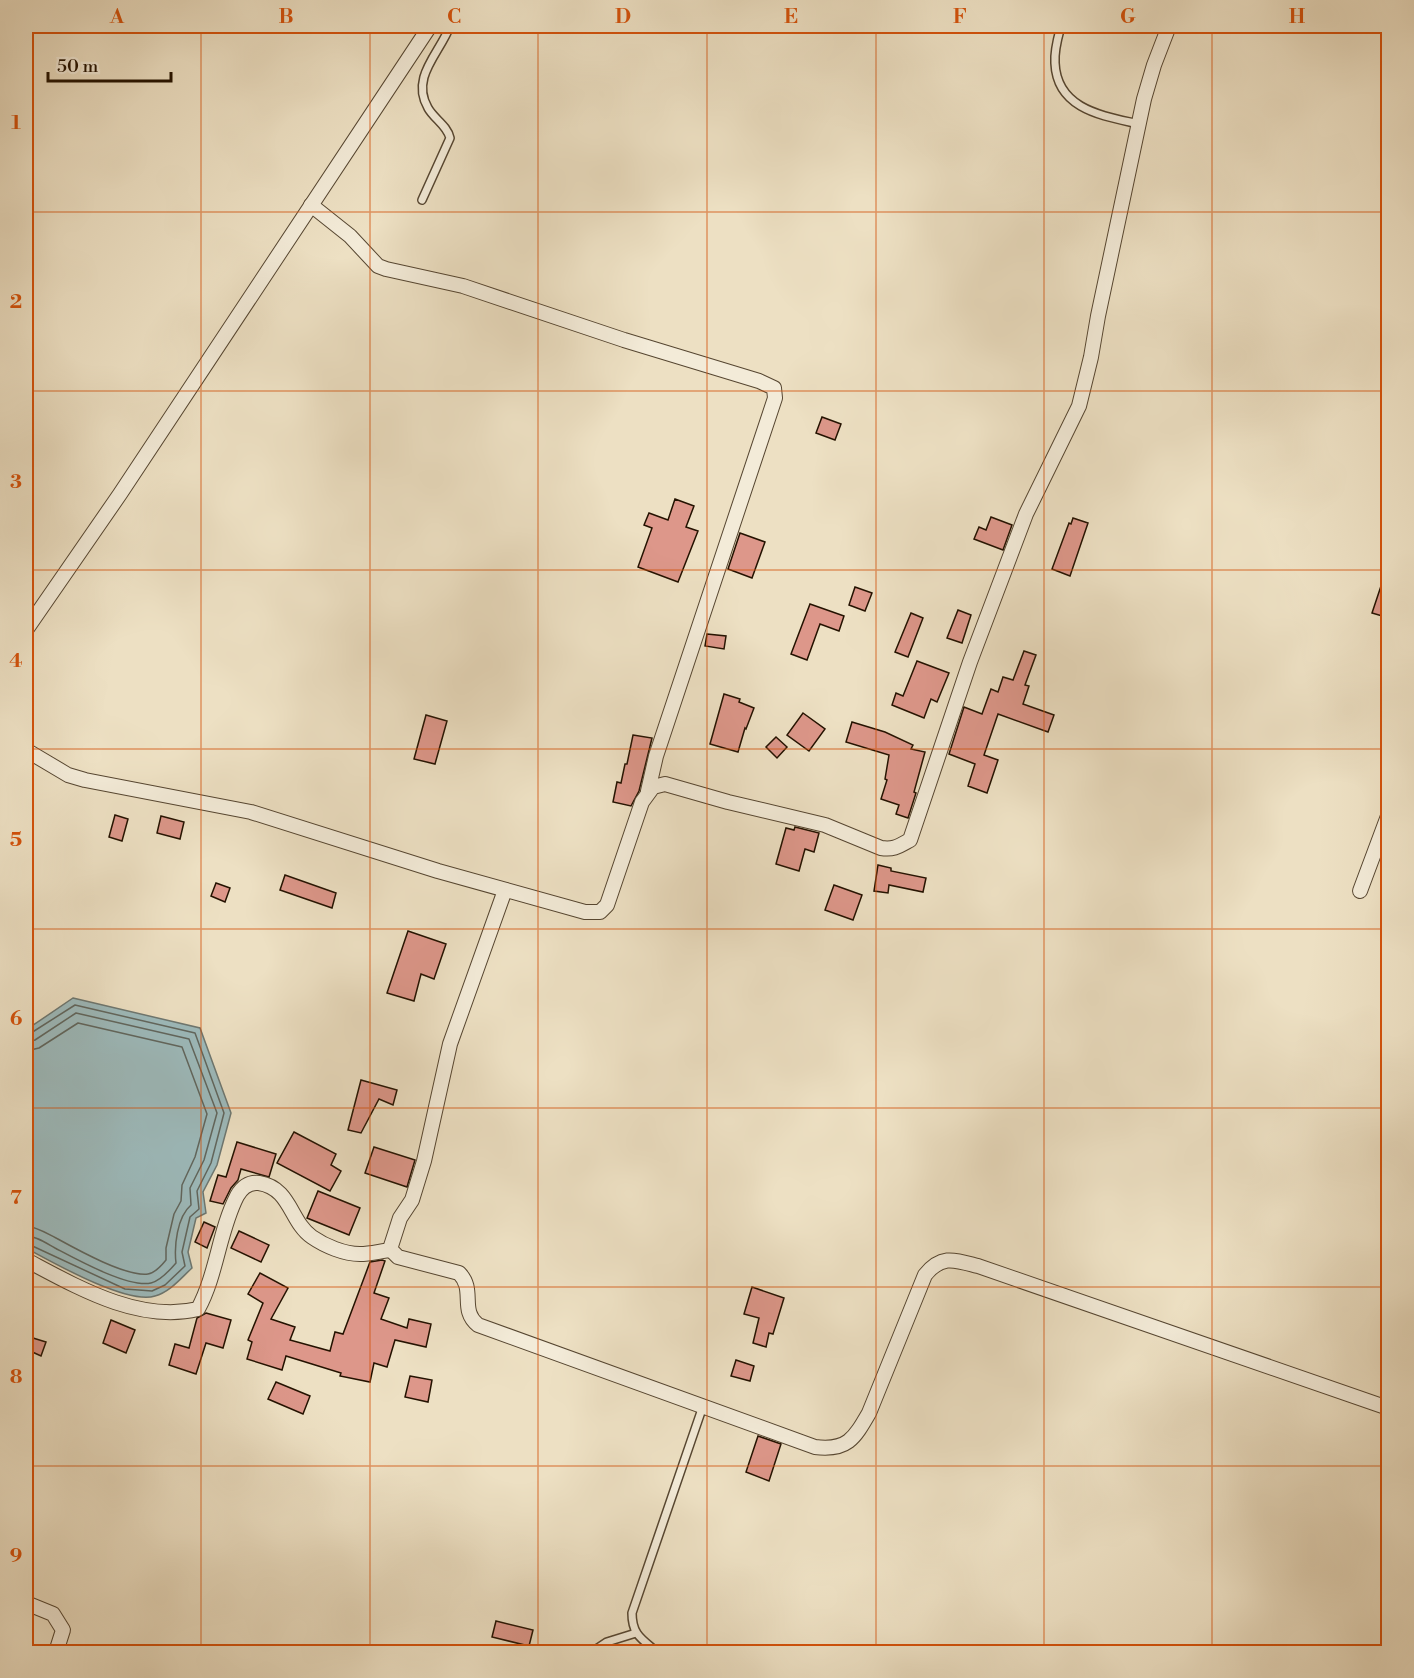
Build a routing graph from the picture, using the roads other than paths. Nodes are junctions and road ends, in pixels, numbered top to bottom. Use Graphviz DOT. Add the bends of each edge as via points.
graph roads {
  1 [pos="430,26"];
  2 [pos="450,26"];
  3 [pos="1061,26"];
  4 [pos="1169,26"];
  5 [pos="1139,124"];
  6 [pos="422,200"];
  7 [pos="311,205"];
  8 [pos="26,630"];
  9 [pos="26,750"];
  10 [pos="648,791"];
  11 [pos="1389,816"];
  12 [pos="505,890"];
  13 [pos="1360,891"];
  14 [pos="392,1250"];
  15 [pos="28,1261"];
  16 [pos="702,1406"];
  17 [pos="1389,1408"];
  18 [pos="26,1603"];
  19 [pos="636,1633"];
  20 [pos="56,1653"];
  21 [pos="592,1653"];
  22 [pos="657,1653"];
  1 -- 7 [label="street"];
  2 -- 6 [label="lane" via="426,68 423,91 430,112 447,129 450,138"];
  3 -- 5 [label="lane" via="1055,64 1072,101 1084,109"];
  4 -- 5 [label="street"];
  5 -- 10 [label="street" via="1079,406 1026,514 970,662 910,840 890,850 825,825 678,786 658,784"];
  7 -- 8 [label="street"];
  7 -- 10 [label="street" via="350,236 378,266 463,286 774,388 775,398 656,756"];
  9 -- 12 [label="street" via="68,775 251,812"];
  10 -- 12 [label="street" via="607,905 600,912 572,910"];
  11 -- 13 [label="street"];
  12 -- 14 [label="street" via="450,1044 424,1161 412,1200 400,1218"];
  14 -- 15 [label="street" via="360,1254 342,1251 311,1237 282,1194 253,1183 243,1187 237,1196 198,1309 182,1313 111,1301"];
  14 -- 16 [label="street" via="399,1257 459,1274 467,1285 468,1313 478,1325"];
  16 -- 17 [label="street" via="815,1447 842,1446 850,1441 869,1413 925,1275 939,1261 949,1260 978,1266"];
  16 -- 19 [label="lane" via="632,1613"];
  18 -- 20 [label="street" via="53,1614 63,1630"];
  19 -- 21 [label="lane" via="607,1642"];
  19 -- 22 [label="lane"];
}
